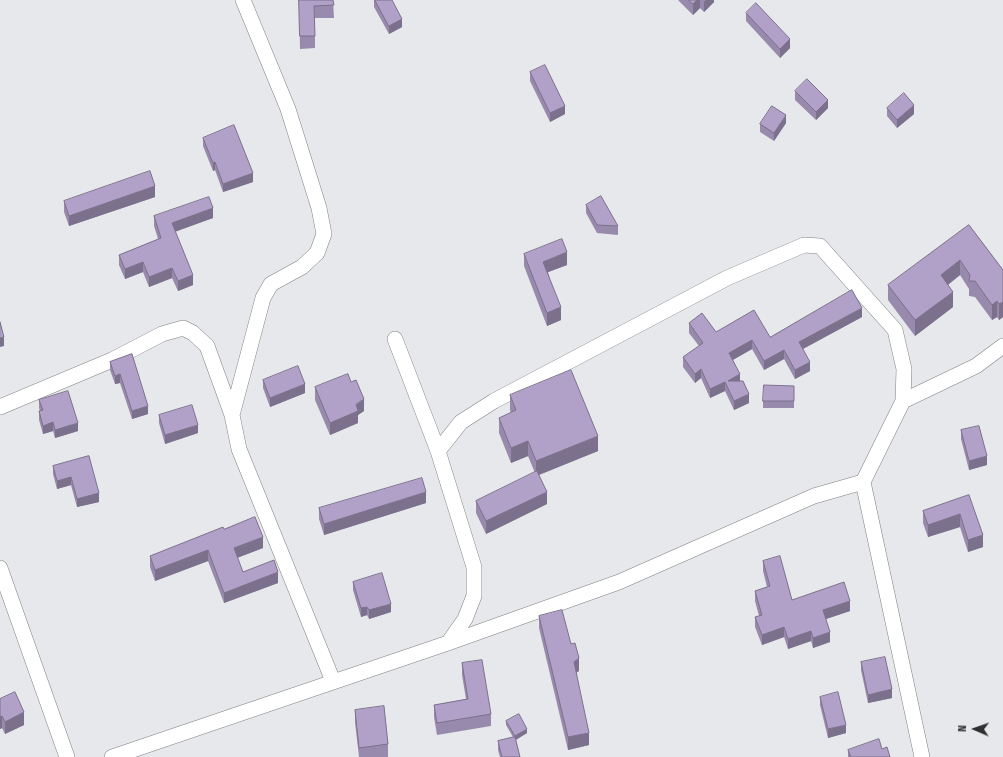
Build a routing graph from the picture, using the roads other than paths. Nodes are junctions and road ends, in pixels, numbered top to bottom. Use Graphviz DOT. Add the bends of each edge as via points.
graph roads {
  1 [pos="243,0"];
  2 [pos="395,339"];
  3 [pos="1003,346"];
  4 [pos="903,402"];
  5 [pos="0,407"];
  6 [pos="232,415"];
  7 [pos="438,450"];
  8 [pos="863,482"];
  9 [pos="0,568"];
  10 [pos="448,643"];
  11 [pos="333,681"];
  12 [pos="67,757"];
  13 [pos="112,757"];
  14 [pos="922,757"];
  1 -- 6 [label="street" via="288,109 319,208 324,234 317,253 302,267 271,284 264,298"];
  2 -- 7 [label="street"];
  3 -- 4 [label="street" via="976,366"];
  4 -- 7 [label="street" via="904,369 895,330 820,246 804,245 727,278 494,401 461,422"];
  4 -- 8 [label="street"];
  5 -- 6 [label="street" via="112,360 162,334 183,328 193,333 206,346"];
  6 -- 11 [label="street" via="239,449"];
  7 -- 10 [label="street" via="474,567 474,596 465,619"];
  8 -- 10 [label="street" via="814,496 618,582"];
  8 -- 14 [label="street"];
  9 -- 12 [label="street"];
  10 -- 11 [label="street"];
  11 -- 13 [label="street"];
}
